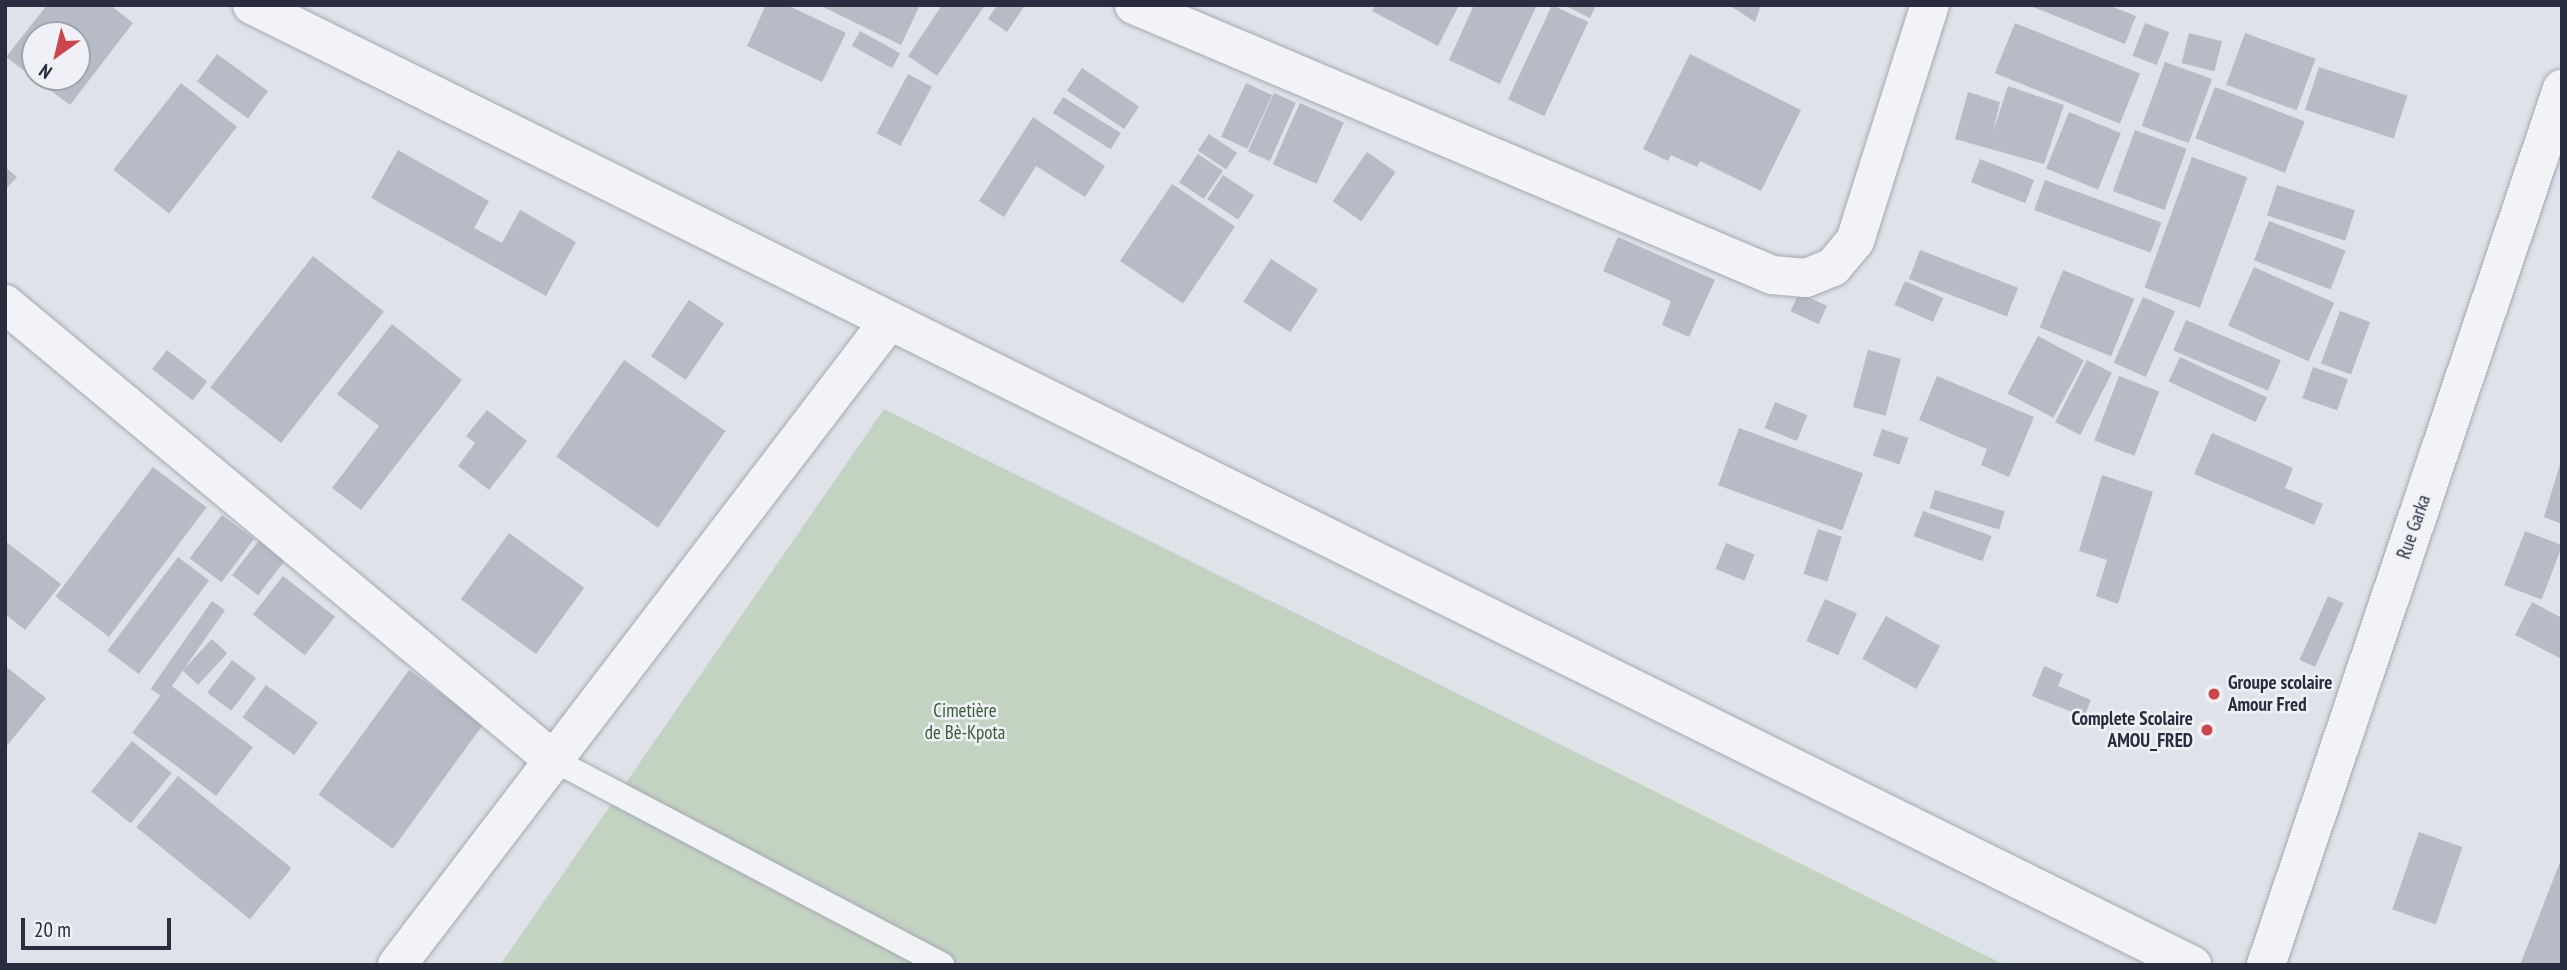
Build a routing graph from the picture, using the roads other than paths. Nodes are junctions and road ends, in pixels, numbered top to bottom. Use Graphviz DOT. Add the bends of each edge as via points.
graph roads {
  1 [pos="252,5"];
  2 [pos="1134,5"];
  3 [pos="1930,5"];
  4 [pos="2562,89"];
  5 [pos="5,304"];
  6 [pos="889,321"];
  7 [pos="552,759"];
  8 [pos="397,965"];
  9 [pos="942,965"];
  10 [pos="2192,965"];
  11 [pos="2266,965"];
  1 -- 6 [label="street"];
  2 -- 3 [label="street" via="1772,275 1807,278 1833,267 1855,241"];
  4 -- 11 [label="street, Rue Garka"];
  5 -- 7 [label="street"];
  6 -- 7 [label="street"];
  6 -- 10 [label="street"];
  7 -- 8 [label="street"];
  7 -- 9 [label="lane"];
}
